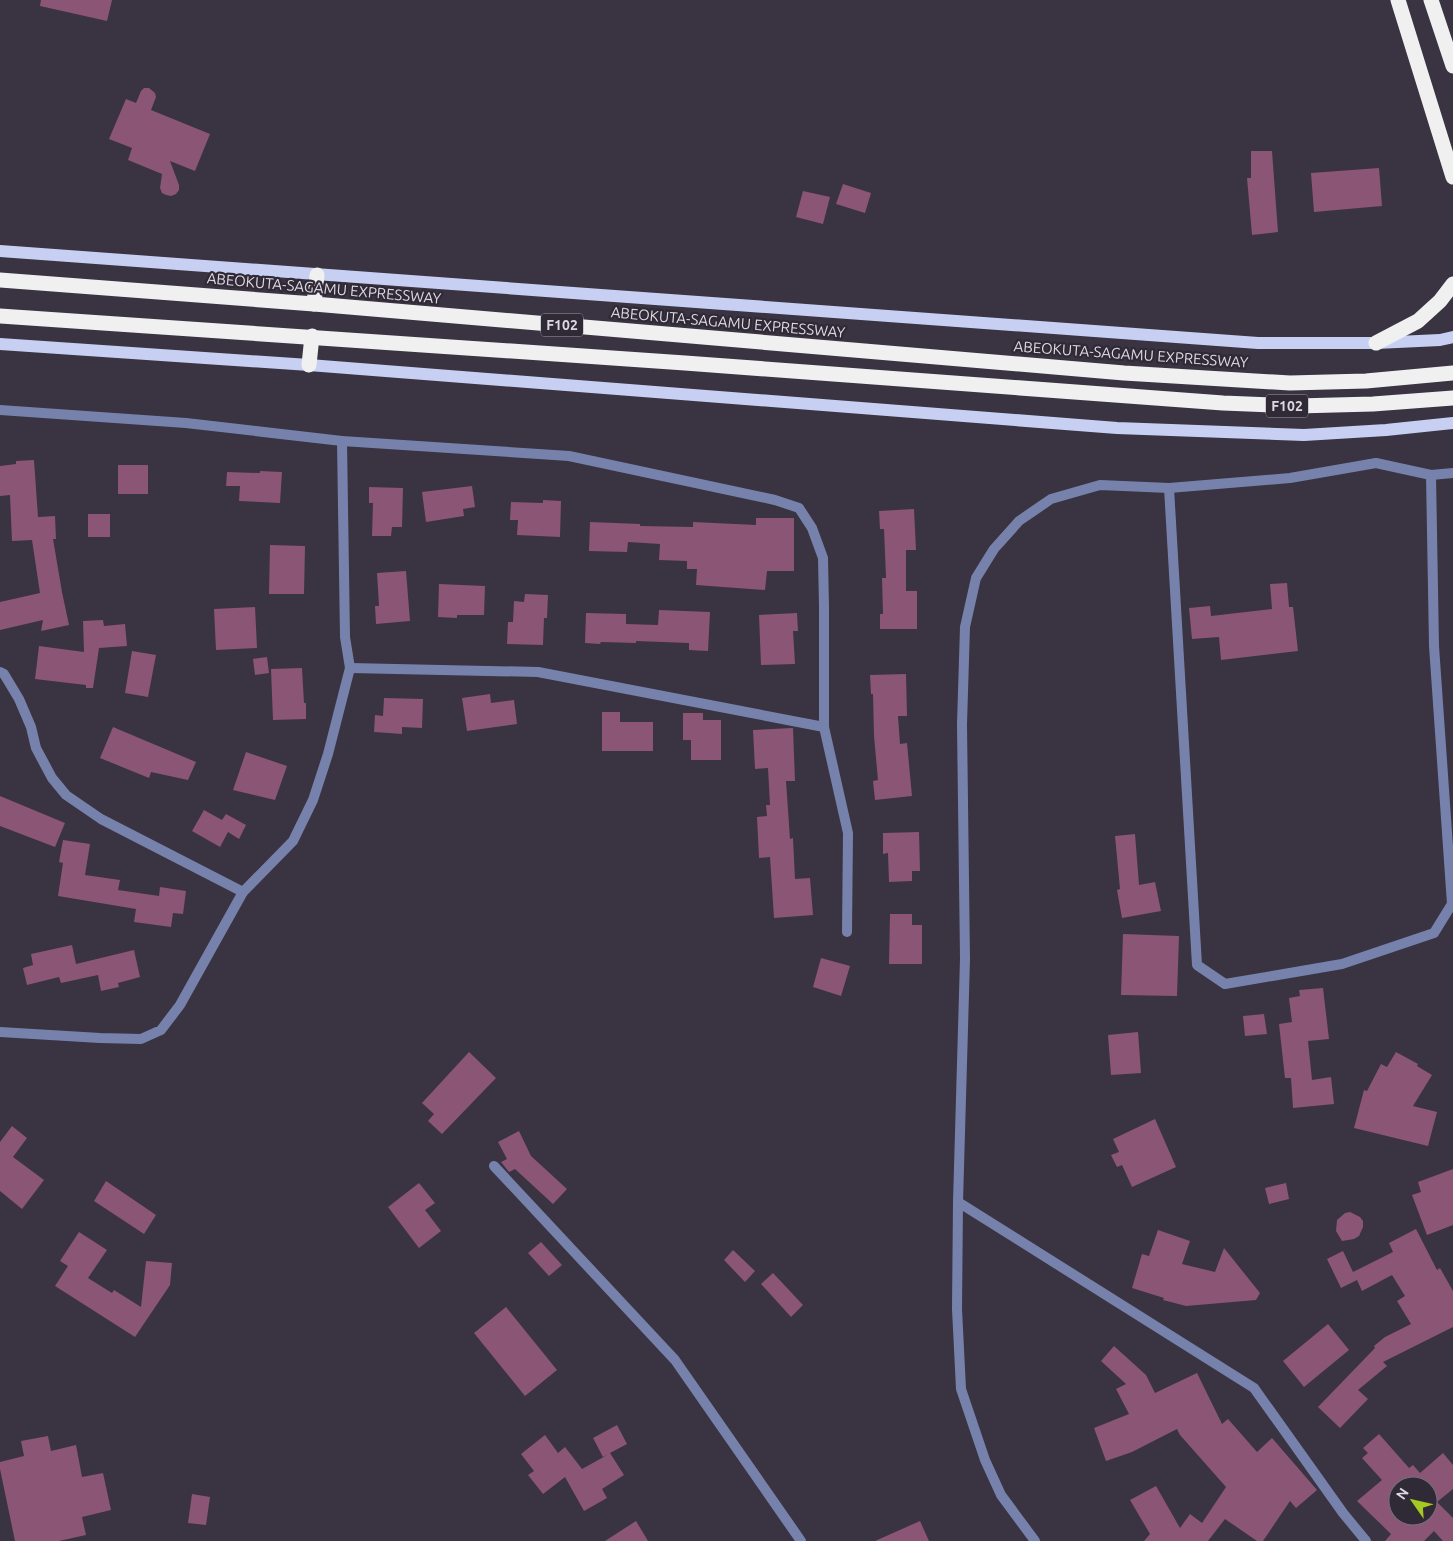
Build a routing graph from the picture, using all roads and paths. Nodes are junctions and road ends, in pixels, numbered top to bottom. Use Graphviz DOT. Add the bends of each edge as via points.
graph roads {
  1 [pos="1398,0"];
  2 [pos="1431,0"];
  3 [pos="1453,66"];
  4 [pos="1453,177"];
  5 [pos="0,251"];
  6 [pos="317,275"];
  7 [pos="0,280"];
  8 [pos="1453,284"];
  9 [pos="314,304"];
  10 [pos="0,316"];
  11 [pos="312,336"];
  12 [pos="1453,337"];
  13 [pos="1376,343"];
  14 [pos="0,344"];
  15 [pos="309,365"];
  16 [pos="1453,373"];
  17 [pos="1453,398"];
  18 [pos="0,410"];
  19 [pos="1453,423"];
  20 [pos="342,441"];
  21 [pos="1453,473"];
  22 [pos="1431,475"];
  23 [pos="1169,488"];
  24 [pos="350,668"];
  25 [pos="0,672"];
  26 [pos="824,727"];
  27 [pos="243,892"];
  28 [pos="847,932"];
  29 [pos="0,1032"];
  30 [pos="494,1166"];
  31 [pos="958,1202"];
  32 [pos="801,1541"];
  33 [pos="1035,1541"];
  34 [pos="1366,1541"];
  1 -- 4 [label="highway"];
  2 -- 3 [label="highway"];
  5 -- 6 [label="main road"];
  6 -- 9 [label="highway"];
  6 -- 13 [label="main road" via="1258,344"];
  7 -- 9 [label="highway, ABEOKUTA-SAGAMU EXPRESSWAY / F102"];
  8 -- 13 [label="highway" via="1418,321"];
  9 -- 16 [label="highway, ABEOKUTA-SAGAMU EXPRESSWAY / F102" via="1124,373 1290,382 1366,381"];
  10 -- 11 [label="highway, F102"];
  11 -- 15 [label="highway"];
  11 -- 17 [label="highway, F102" via="1222,403 1297,406"];
  12 -- 13 [label="main road"];
  14 -- 15 [label="main road"];
  15 -- 19 [label="main road" via="1117,428 1304,435"];
  18 -- 20 [label="street" via="186,423"];
  20 -- 24 [label="street" via="345,637"];
  20 -- 26 [label="street" via="569,456 799,508 812,528 823,558"];
  21 -- 22 [label="street"];
  22 -- 23 [label="street" via="1376,463 1290,478"];
  22 -- 23 [label="street" via="1434,646 1452,904 1434,933 1342,964 1225,984 1197,965"];
  23 -- 31 [label="street" via="1100,485 1052,499 1019,521 994,549 976,578 965,627 962,724 965,959"];
  24 -- 26 [label="street" via="538,672"];
  24 -- 27 [label="street" via="313,800 293,841"];
  25 -- 27 [label="street" via="19,699 36,748 52,778 66,795 101,819"];
  26 -- 28 [label="street" via="848,834"];
  27 -- 29 [label="street" via="180,1005 160,1030 141,1039"];
  30 -- 32 [label="street" via="675,1360"];
  31 -- 33 [label="street" via="957,1309 961,1389 985,1460 1001,1495"];
  31 -- 34 [label="street" via="1254,1388"];
}
